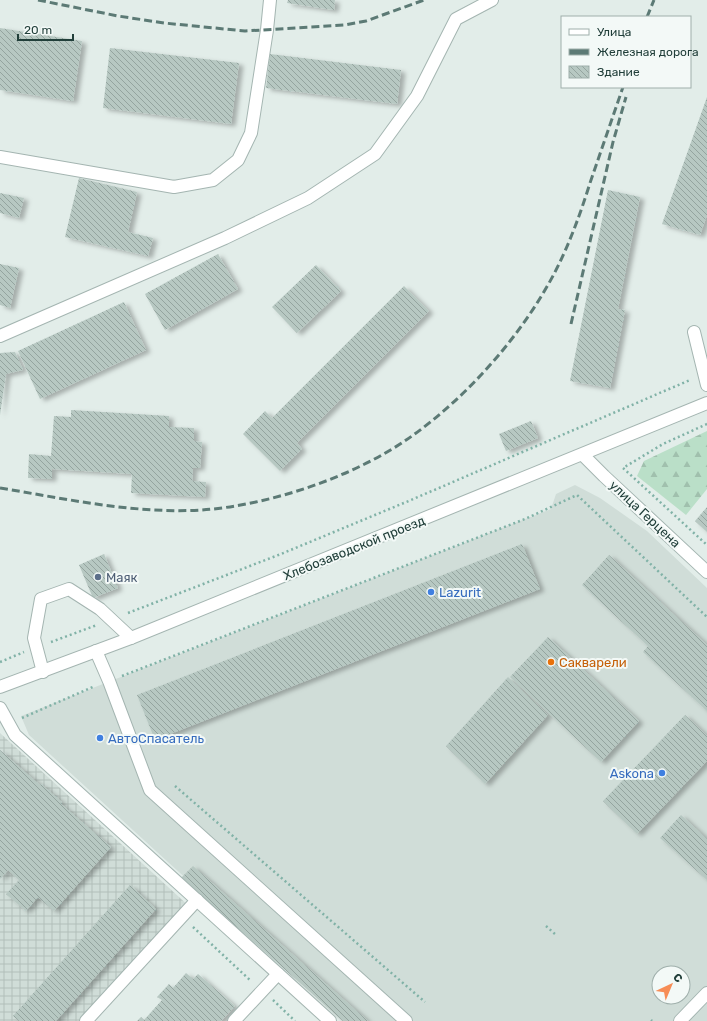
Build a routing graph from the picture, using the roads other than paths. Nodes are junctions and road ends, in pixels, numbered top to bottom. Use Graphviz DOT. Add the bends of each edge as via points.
graph roads {
  1 [pos="270,0"];
  2 [pos="492,0"];
  3 [pos="0,157"];
  4 [pos="694,332"];
  5 [pos="0,336"];
  6 [pos="706,379"];
  7 [pos="707,403"];
  8 [pos="583,455"];
  9 [pos="707,572"];
  10 [pos="131,638"];
  11 [pos="96,651"];
  12 [pos="42,672"];
  13 [pos="0,687"];
  14 [pos="0,708"];
  15 [pos="197,900"];
  16 [pos="278,974"];
  17 [pos="707,992"];
  18 [pos="86,1021"];
  19 [pos="234,1021"];
  20 [pos="330,1021"];
  21 [pos="406,1021"];
  22 [pos="680,1021"];
  1 -- 3 [label="street" via="251,133 238,160 213,180 174,187"];
  2 -- 5 [label="street" via="456,19 417,96 375,154 308,198 225,238"];
  4 -- 6 [label="street"];
  7 -- 8 [label="street, Хлебозаводской проезд"];
  8 -- 9 [label="street, улица Герцена"];
  8 -- 10 [label="street, Хлебозаводской проезд"];
  10 -- 11 [label="street, Хлебозаводской проезд"];
  10 -- 12 [label="street" via="100,610 69,589 41,600 34,638"];
  11 -- 12 [label="street, Хлебозаводской проезд"];
  11 -- 21 [label="street" via="150,790"];
  12 -- 13 [label="street, Хлебозаводской проезд"];
  14 -- 15 [label="street" via="15,735"];
  15 -- 16 [label="street"];
  15 -- 18 [label="street"];
  16 -- 19 [label="street"];
  16 -- 20 [label="street"];
  17 -- 22 [label="street"];
}
